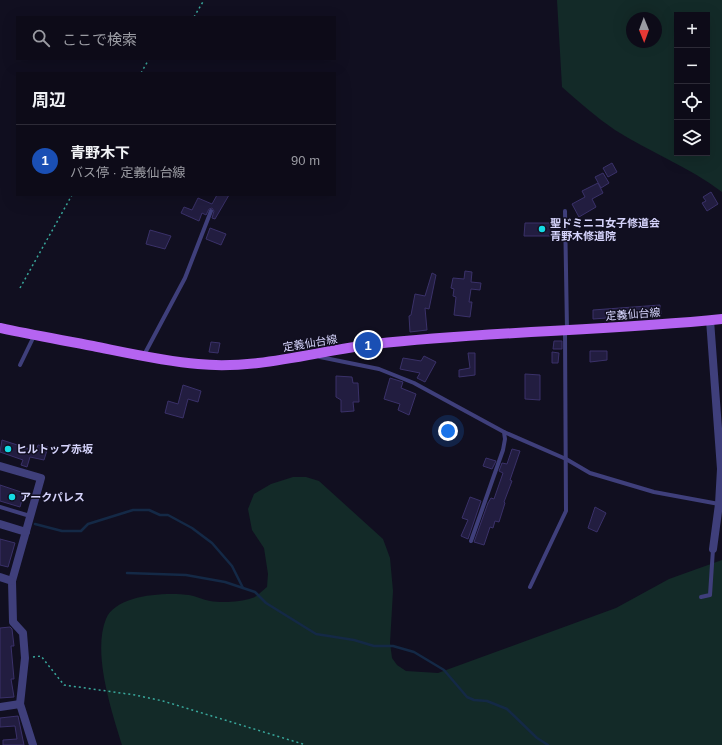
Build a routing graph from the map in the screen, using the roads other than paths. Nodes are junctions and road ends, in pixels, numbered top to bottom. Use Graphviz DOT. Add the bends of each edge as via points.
graph roads {
  1 [pos="211,211"];
  2 [pos="566,211"];
  3 [pos="722,319"];
  4 [pos="710,320"];
  5 [pos="0,328"];
  6 [pos="566,330"];
  7 [pos="34,336"];
  8 [pos="312,355"];
  9 [pos="143,356"];
  10 [pos="20,365"];
  11 [pos="504,432"];
  12 [pos="566,459"];
  13 [pos="0,466"];
  14 [pos="719,504"];
  15 [pos="0,507"];
  16 [pos="30,517"];
  17 [pos="0,524"];
  18 [pos="26,532"];
  19 [pos="471,541"];
  20 [pos="713,549"];
  21 [pos="0,577"];
  22 [pos="12,581"];
  23 [pos="530,587"];
  24 [pos="701,597"];
  25 [pos="20,704"];
  26 [pos="0,707"];
  27 [pos="33,745"];
  1 -- 9 [label="lane" via="185,278"];
  2 -- 6 [label="lane"];
  3 -- 4 [label="main road, 定義仙台線"];
  4 -- 6 [label="main road, 定義仙台線"];
  4 -- 14 [label="street" via="721,469"];
  5 -- 7 [label="main road, 定義仙台線"];
  6 -- 8 [label="main road, 定義仙台線" via="374,344"];
  6 -- 12 [label="lane"];
  7 -- 9 [label="main road, 定義仙台線"];
  7 -- 10 [label="lane"];
  8 -- 9 [label="main road, 定義仙台線" via="253,364 221,365"];
  8 -- 11 [label="lane" via="380,369 414,383"];
  11 -- 12 [label="lane"];
  11 -- 19 [label="lane" via="503,450"];
  12 -- 14 [label="lane" via="590,473 654,492"];
  12 -- 23 [label="lane" via="566,511"];
  13 -- 16 [label="street" via="40,478"];
  14 -- 20 [label="street"];
  15 -- 16 [label="lane"];
  16 -- 18 [label="street"];
  17 -- 18 [label="street"];
  18 -- 22 [label="street"];
  20 -- 24 [label="lane" via="710,595"];
  21 -- 22 [label="street"];
  22 -- 25 [label="street" via="13,622 23,633 25,658"];
  25 -- 26 [label="street"];
  25 -- 27 [label="street"];
}
